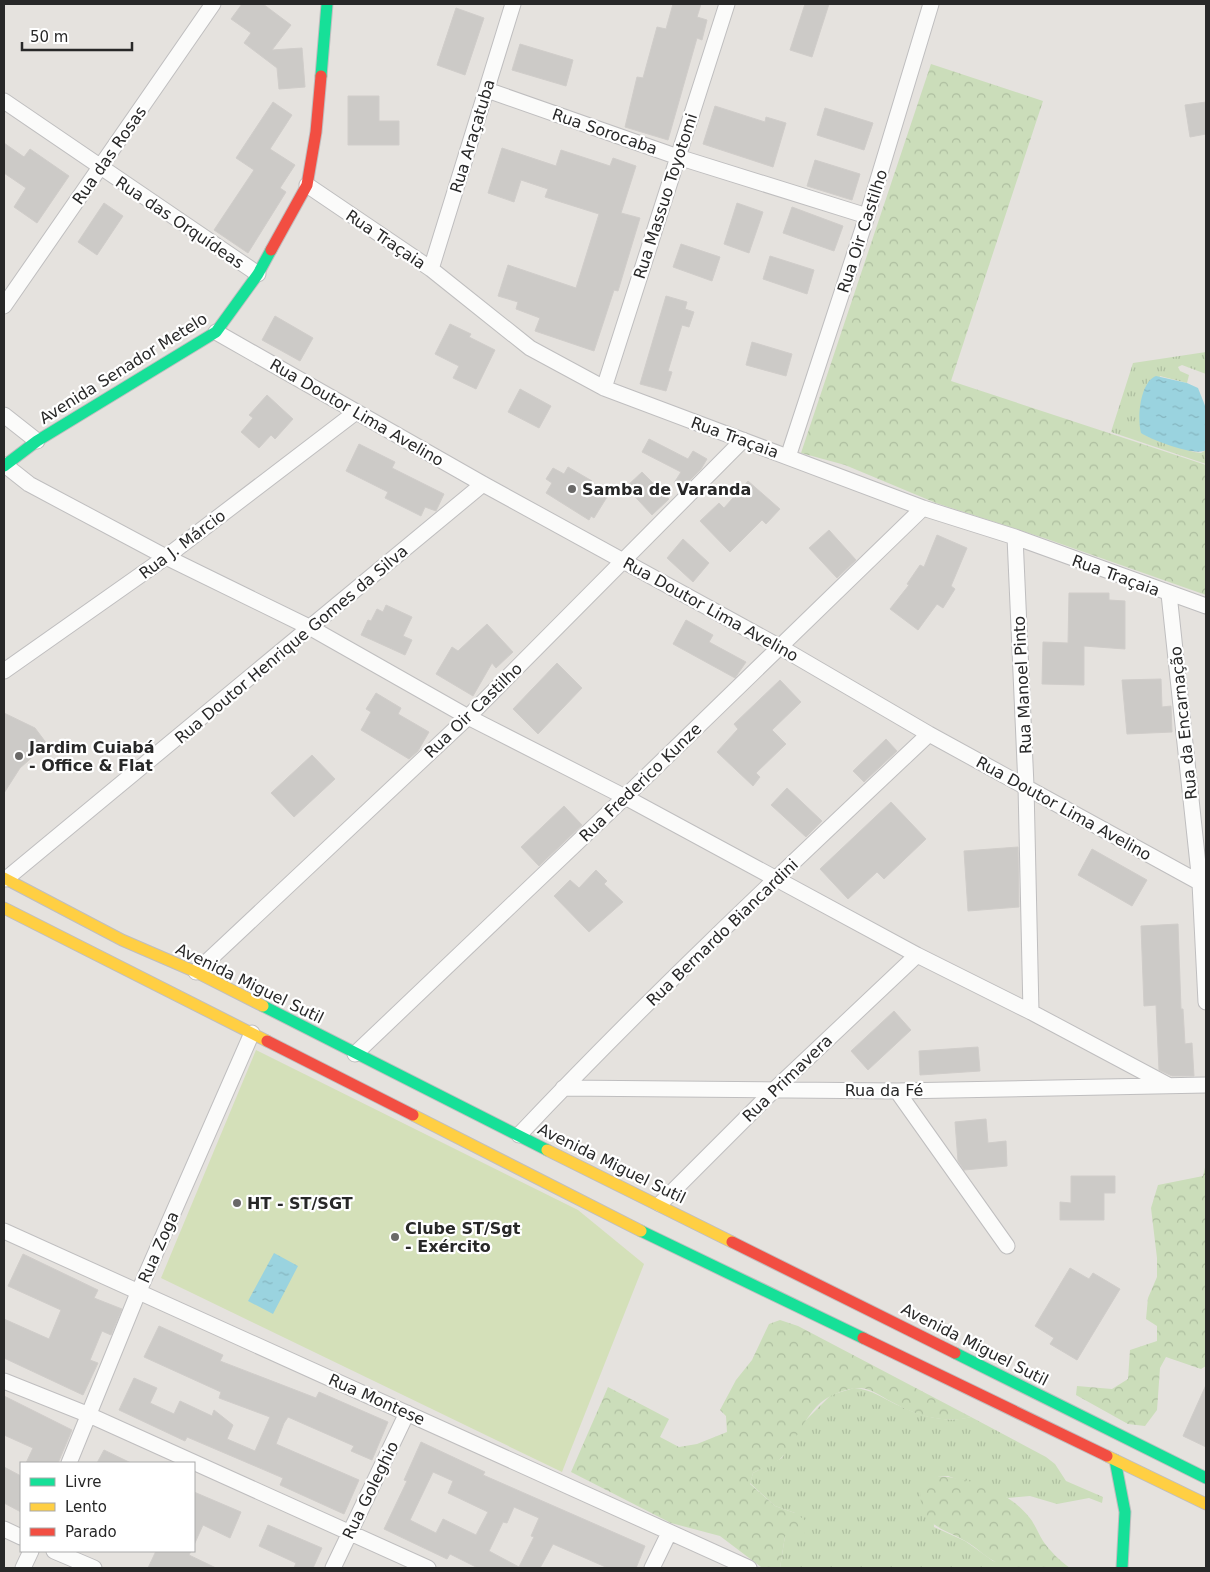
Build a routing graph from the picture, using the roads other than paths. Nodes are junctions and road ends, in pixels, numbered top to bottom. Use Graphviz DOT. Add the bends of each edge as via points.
graph roads {
  1 [pos="213,4"];
  2 [pos="513,4"];
  3 [pos="727,4"];
  4 [pos="931,4"];
  5 [pos="322,7"];
  6 [pos="487,90"];
  7 [pos="4,101"];
  8 [pos="678,157"];
  9 [pos="101,168"];
  10 [pos="307,185"];
  11 [pos="867,216"];
  12 [pos="431,269"];
  13 [pos="258,274"];
  14 [pos="4,306"];
  15 [pos="216,332"];
  16 [pos="604,388"];
  17 [pos="356,412"];
  18 [pos="4,414"];
  19 [pos="743,440"];
  20 [pos="37,441"];
  21 [pos="788,457"];
  22 [pos="4,465"];
  23 [pos="483,484"];
  24 [pos="923,508"];
  25 [pos="1015,538"];
  26 [pos="166,557"];
  27 [pos="624,561"];
  28 [pos="1169,594"];
  29 [pos="1206,606"];
  30 [pos="311,628"];
  31 [pos="780,647"];
  32 [pos="4,670"];
  33 [pos="468,717"];
  34 [pos="929,734"];
  35 [pos="1026,786"];
  36 [pos="625,798"];
  37 [pos="5,879"];
  38 [pos="774,880"];
  39 [pos="1203,885"];
  40 [pos="4,908"];
  41 [pos="917,955"];
  42 [pos="196,972"];
  43 [pos="1206,1002"];
  44 [pos="1031,1012"];
  45 [pos="252,1033"];
  46 [pos="354,1054"];
  47 [pos="1168,1085"];
  48 [pos="1206,1085"];
  49 [pos="563,1088"];
  50 [pos="774,1090"];
  51 [pos="897,1091"];
  52 [pos="519,1135"];
  53 [pos="660,1204"];
  54 [pos="4,1231"];
  55 [pos="1007,1246"];
  56 [pos="138,1293"];
  57 [pos="4,1382"];
  58 [pos="407,1412"];
  59 [pos="89,1415"];
  60 [pos="1115,1460"];
  61 [pos="69,1462"];
  62 [pos="194,1462"];
  63 [pos="195,1463"];
  64 [pos="1206,1478"];
  65 [pos="1132,1496"];
  66 [pos="1206,1504"];
  67 [pos="1125,1512"];
  68 [pos="4,1529"];
  69 [pos="350,1532"];
  70 [pos="669,1533"];
  71 [pos="20,1537"];
  72 [pos="30,1552"];
  73 [pos="56,1552"];
  74 [pos="22,1568"];
  75 [pos="94,1568"];
  76 [pos="333,1568"];
  77 [pos="428,1568"];
  78 [pos="652,1568"];
  79 [pos="750,1568"];
  80 [pos="1122,1568"];
  1 -- 9 [label="street, Rua das Rosas"];
  2 -- 6 [label="street, Rua Araçatuba"];
  3 -- 8 [label="street, Rua Massuo Toyotomi"];
  4 -- 11 [label="street, Rua Oir Castilho"];
  5 -- 10 [label="main road, Avenida Senador Metelo" via="316,132"];
  6 -- 8 [label="street, Rua Sorocaba"];
  6 -- 12 [label="street, Rua Araçatuba"];
  7 -- 9 [label="street, Rua das Orquídeas"];
  8 -- 11 [label="street, Rua Sorocaba"];
  8 -- 16 [label="street, Rua Massuo Toyotomi"];
  9 -- 13 [label="street, Rua das Orquídeas"];
  9 -- 14 [label="street, Rua das Rosas"];
  10 -- 12 [label="street, Rua Traçaia"];
  10 -- 13 [label="main road, Avenida Senador Metelo"];
  11 -- 21 [label="street, Rua Oir Castilho"];
  12 -- 16 [label="street, Rua Traçaia" via="530,348"];
  13 -- 15 [label="main road, Avenida Senador Metelo"];
  15 -- 17 [label="street, Rua Doutor Lima Avelino"];
  15 -- 20 [label="main road, Avenida Senador Metelo"];
  16 -- 19 [label="street, Rua Traçaia"];
  17 -- 23 [label="street, Rua Doutor Lima Avelino"];
  17 -- 26 [label="street, Rua J. Márcio"];
  18 -- 20 [label="street"];
  19 -- 21 [label="street, Rua Traçaia"];
  19 -- 27 [label="street, Rua Oir Castilho"];
  20 -- 22 [label="main road, Avenida Senador Metelo"];
  21 -- 24 [label="street, Rua Traçaia"];
  22 -- 26 [label="street" via="29,484"];
  23 -- 27 [label="street, Rua Doutor Lima Avelino"];
  23 -- 30 [label="street, Rua Doutor Henrique Gomes da Silva"];
  24 -- 25 [label="street, Rua Traçaia"];
  24 -- 31 [label="street, Rua Frederico Kunze"];
  25 -- 28 [label="street, Rua Traçaia"];
  25 -- 35 [label="street, Rua Manoel Pinto"];
  26 -- 30 [label="street"];
  26 -- 32 [label="street, Rua J. Márcio"];
  27 -- 31 [label="street, Rua Doutor Lima Avelino"];
  27 -- 33 [label="street, Rua Oir Castilho"];
  28 -- 29 [label="street, Rua Traçaia"];
  28 -- 39 [label="street, Rua da Encarnação"];
  30 -- 33 [label="street"];
  30 -- 37 [label="street, Rua Doutor Henrique Gomes da Silva"];
  31 -- 34 [label="street, Rua Doutor Lima Avelino"];
  31 -- 36 [label="street, Rua Frederico Kunze"];
  33 -- 36 [label="street"];
  33 -- 42 [label="street, Rua Oir Castilho"];
  34 -- 35 [label="street, Rua Doutor Lima Avelino"];
  34 -- 38 [label="street, Rua Bernardo Biancardini"];
  35 -- 39 [label="street, Rua Doutor Lima Avelino"];
  35 -- 44 [label="street, Rua Manoel Pinto"];
  36 -- 38 [label="street"];
  36 -- 46 [label="street, Rua Frederico Kunze"];
  37 -- 42 [label="main road, Avenida Miguel Sutil" via="122,940"];
  38 -- 41 [label="street"];
  38 -- 49 [label="street, Rua Bernardo Biancardini"];
  39 -- 43 [label="street, Rua da Encarnação"];
  40 -- 45 [label="main road"];
  41 -- 44 [label="street"];
  41 -- 50 [label="street, Rua Primavera"];
  42 -- 46 [label="main road, Avenida Miguel Sutil"];
  44 -- 47 [label="street"];
  45 -- 56 [label="street, Rua Zoga"];
  45 -- 60 [label="main road" via="656,1238"];
  46 -- 52 [label="main road, Avenida Miguel Sutil"];
  47 -- 48 [label="street, Rua da Fé"];
  47 -- 51 [label="street, Rua da Fé"];
  49 -- 50 [label="street, Rua da Fé"];
  49 -- 52 [label="street, Rua Bernardo Biancardini"];
  50 -- 51 [label="street, Rua da Fé"];
  50 -- 53 [label="street, Rua Primavera"];
  51 -- 55 [label="street"];
  52 -- 53 [label="main road, Avenida Miguel Sutil"];
  53 -- 64 [label="main road, Avenida Miguel Sutil"];
  54 -- 56 [label="street, Rua Montese"];
  56 -- 58 [label="street, Rua Montese"];
  56 -- 59 [label="street, Rua Zoga"];
  57 -- 59 [label="street"];
  58 -- 69 [label="street, Rua Goleghio"];
  58 -- 70 [label="street, Rua Montese"];
  59 -- 61 [label="street, Rua Zoga"];
  59 -- 62 [label="street"];
  60 -- 66 [label="main road" via="1141,1477"];
  60 -- 67 [label="main road"];
  63 -- 69 [label="street"];
  65 -- 67 [label="main road"];
  67 -- 80 [label="main road"];
  68 -- 71 [label="street"];
  69 -- 76 [label="street, Rua Goleghio"];
  69 -- 77 [label="street"];
  70 -- 78 [label="street"];
  70 -- 79 [label="street, Rua Montese"];
  72 -- 74 [label="street"];
  73 -- 75 [label="street"];
}
